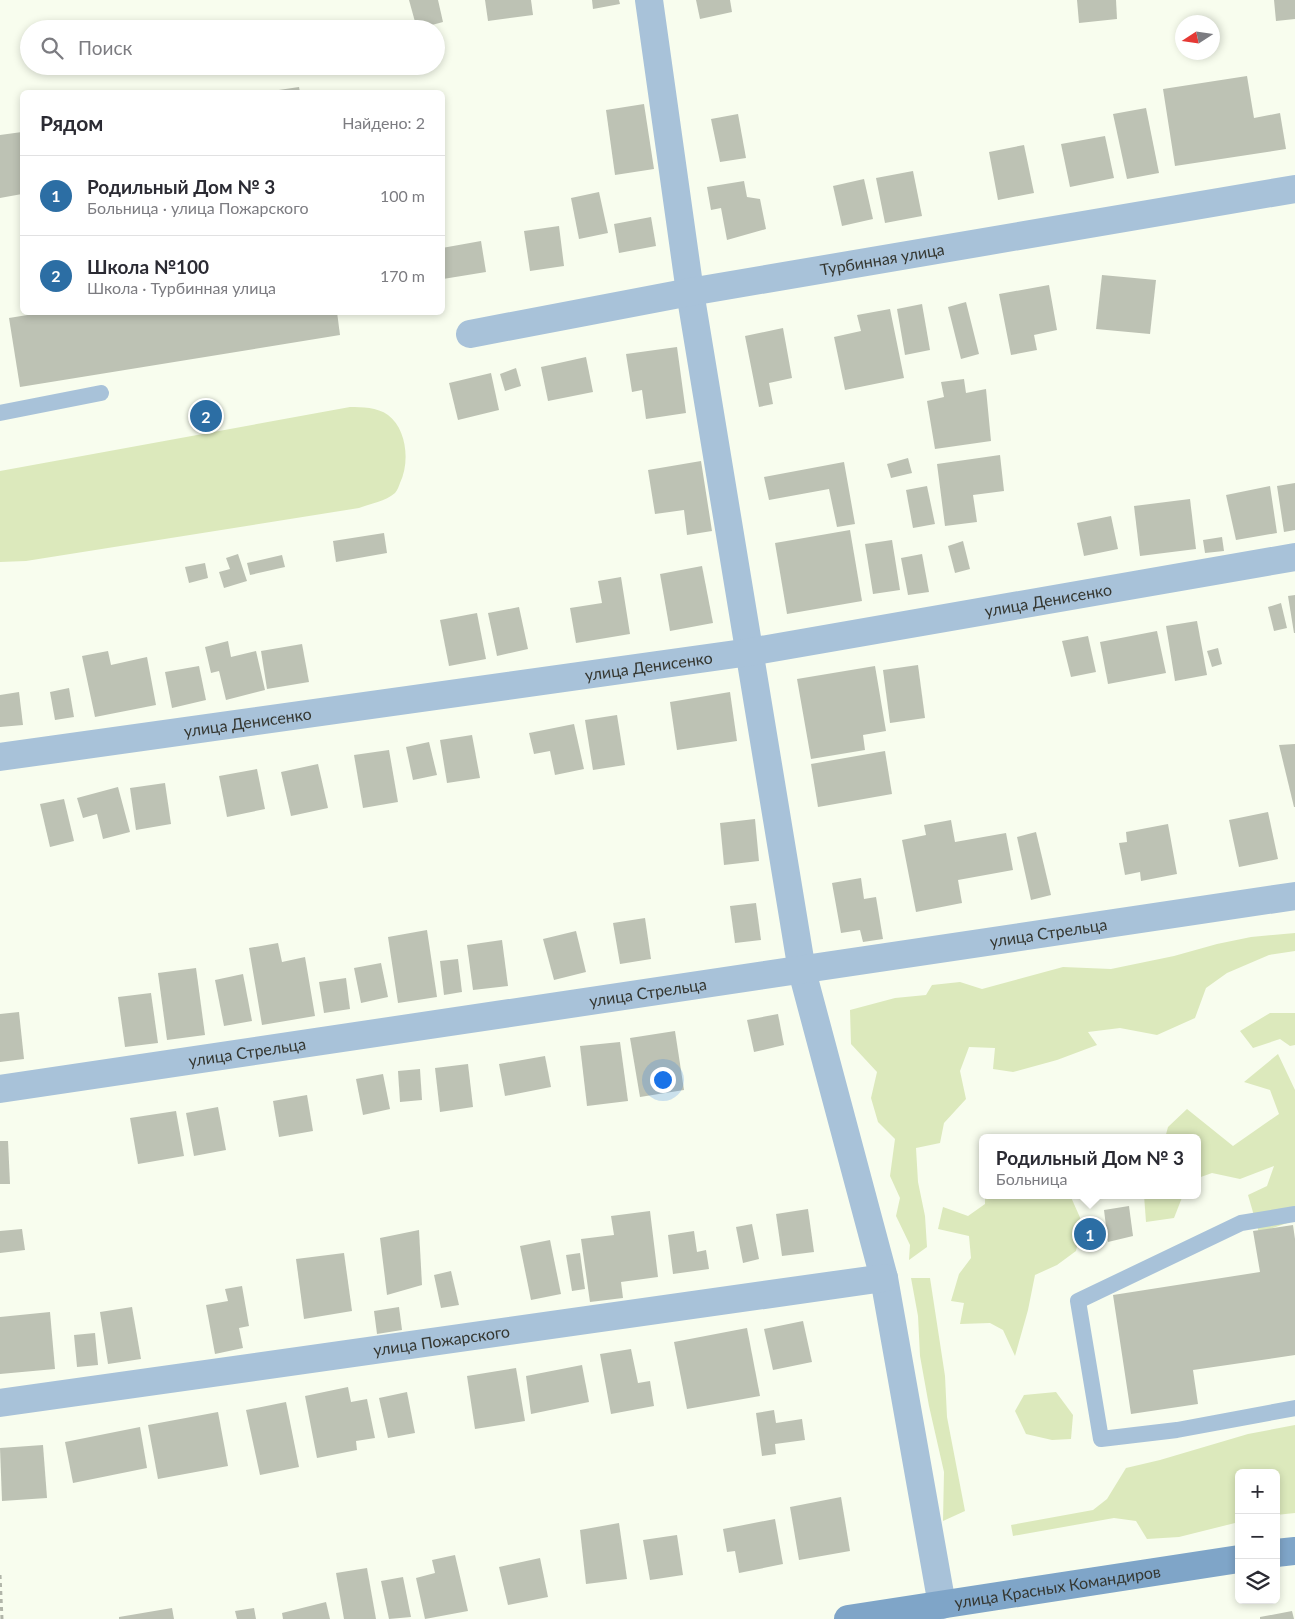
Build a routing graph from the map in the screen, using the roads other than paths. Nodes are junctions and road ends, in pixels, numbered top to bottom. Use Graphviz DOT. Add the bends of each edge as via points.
graph roads {
  1 [pos="649,0"];
  2 [pos="1295,189"];
  3 [pos="690,292"];
  4 [pos="470,334"];
  5 [pos="101,393"];
  6 [pos="0,413"];
  7 [pos="1295,557"];
  8 [pos="750,652"];
  9 [pos="0,757"];
  10 [pos="1295,896"];
  11 [pos="802,971"];
  12 [pos="0,1089"];
  13 [pos="1295,1214"];
  14 [pos="884,1278"];
  15 [pos="0,1403"];
  16 [pos="1295,1408"];
  17 [pos="1295,1550"];
  18 [pos="1280,1553"];
  19 [pos="1235,1560"];
  20 [pos="942,1604"];
  21 [pos="848,1619"];
  1 -- 3 [label="street"];
  2 -- 3 [label="street, Турбинная улица"];
  3 -- 4 [label="street, Турбинная улица"];
  3 -- 8 [label="street"];
  5 -- 6 [label="lane"];
  7 -- 8 [label="street, улица Денисенко"];
  8 -- 9 [label="street, улица Денисенко"];
  8 -- 11 [label="street"];
  10 -- 11 [label="street, улица Стрельца"];
  11 -- 12 [label="street, улица Стрельца"];
  11 -- 14 [label="street"];
  13 -- 16 [label="lane" via="1241,1223 1078,1301 1100,1439 1177,1430"];
  14 -- 15 [label="street, улица Пожарского"];
  14 -- 20 [label="street"];
  17 -- 18 [label="street"];
  19 -- 20 [label="street, улица Красных Командиров"];
  20 -- 21 [label="street, улица Красных Командиров"];
}
